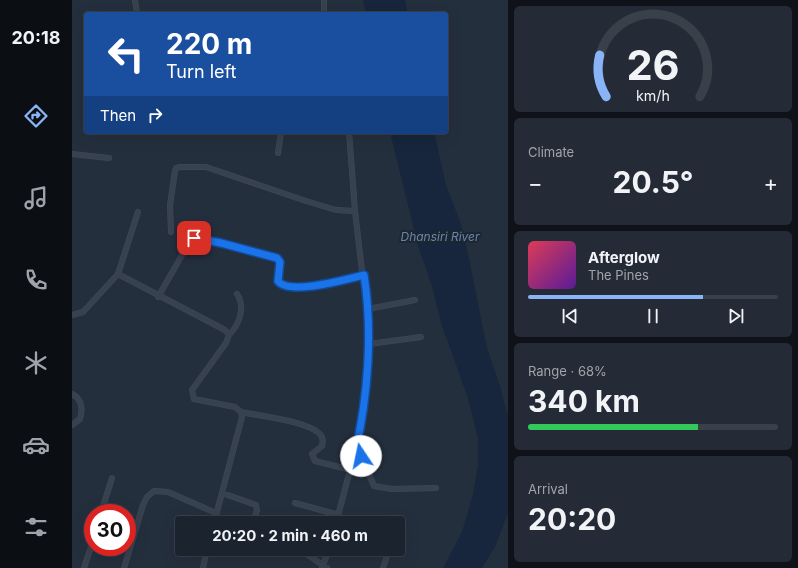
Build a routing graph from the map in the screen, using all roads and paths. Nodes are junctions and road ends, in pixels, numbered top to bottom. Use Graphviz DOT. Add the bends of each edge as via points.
graph roads {
  1 [pos="135,0"];
  2 [pos="324,0"];
  3 [pos="137,12"];
  4 [pos="324,12"];
  5 [pos="281,134"];
  6 [pos="349,134"];
  7 [pos="278,153"];
  8 [pos="72,154"];
  9 [pos="109,158"];
  10 [pos="355,211"];
  11 [pos="138,212"];
  12 [pos="171,232"];
  13 [pos="118,274"];
  14 [pos="364,275"];
  15 [pos="237,294"];
  16 [pos="158,297"];
  17 [pos="415,300"];
  18 [pos="368,308"];
  19 [pos="72,315"];
  20 [pos="229,335"];
  21 [pos="421,337"];
  22 [pos="369,344"];
  23 [pos="72,394"];
  24 [pos="241,412"];
  25 [pos="72,425"];
  26 [pos="355,453"];
  27 [pos="351,470"];
  28 [pos="112,478"];
  29 [pos="436,488"];
  30 [pos="222,493"];
  31 [pos="295,503"];
  32 [pos="104,504"];
  33 [pos="216,513"];
  34 [pos="339,515"];
  35 [pos="215,516"];
  36 [pos="255,516"];
  37 [pos="88,556"];
  38 [pos="205,556"];
  39 [pos="308,556"];
  40 [pos="327,556"];
  41 [pos="387,556"];
  42 [pos="324,567"];
  43 [pos="84,568"];
  44 [pos="124,568"];
  45 [pos="202,568"];
  46 [pos="383,568"];
  1 -- 3 [label="street"];
  2 -- 4 [label="street"];
  5 -- 7 [label="street"];
  6 -- 10 [label="street"];
  8 -- 9 [label="street"];
  10 -- 12 [label="street" via="336,210 206,167 181,167 176,168 170,205"];
  10 -- 14 [label="street"];
  11 -- 13 [label="street"];
  13 -- 16 [label="street"];
  13 -- 19 [label="street" via="83,312"];
  14 -- 16 [label="street" via="299,288 281,285 278,281 280,262 277,258 194,238"];
  14 -- 18 [label="street"];
  15 -- 20 [label="street" via="242,303 237,326"];
  16 -- 20 [label="street" via="225,330"];
  17 -- 18 [label="street"];
  18 -- 22 [label="street"];
  20 -- 24 [label="street" via="194,387 192,394 194,399 235,407"];
  21 -- 22 [label="street"];
  22 -- 26 [label="street"];
  23 -- 25 [label="street" via="78,399 82,410 78,423"];
  24 -- 27 [label="street" via="310,428 320,434 322,439 322,446 312,454 315,461"];
  24 -- 30 [label="street"];
  26 -- 27 [label="street"];
  26 -- 29 [label="street" via="362,458 374,486 392,489"];
  27 -- 34 [label="street"];
  28 -- 32 [label="street"];
  30 -- 33 [label="street"];
  30 -- 36 [label="street" via="256,505"];
  31 -- 34 [label="street"];
  33 -- 35 [label="street"];
  33 -- 44 [label="street" via="168,492 154,491 143,505"];
  37 -- 43 [label="street"];
  38 -- 45 [label="street"];
  39 -- 42 [label="street"];
  40 -- 42 [label="street"];
  41 -- 46 [label="street"];
}
